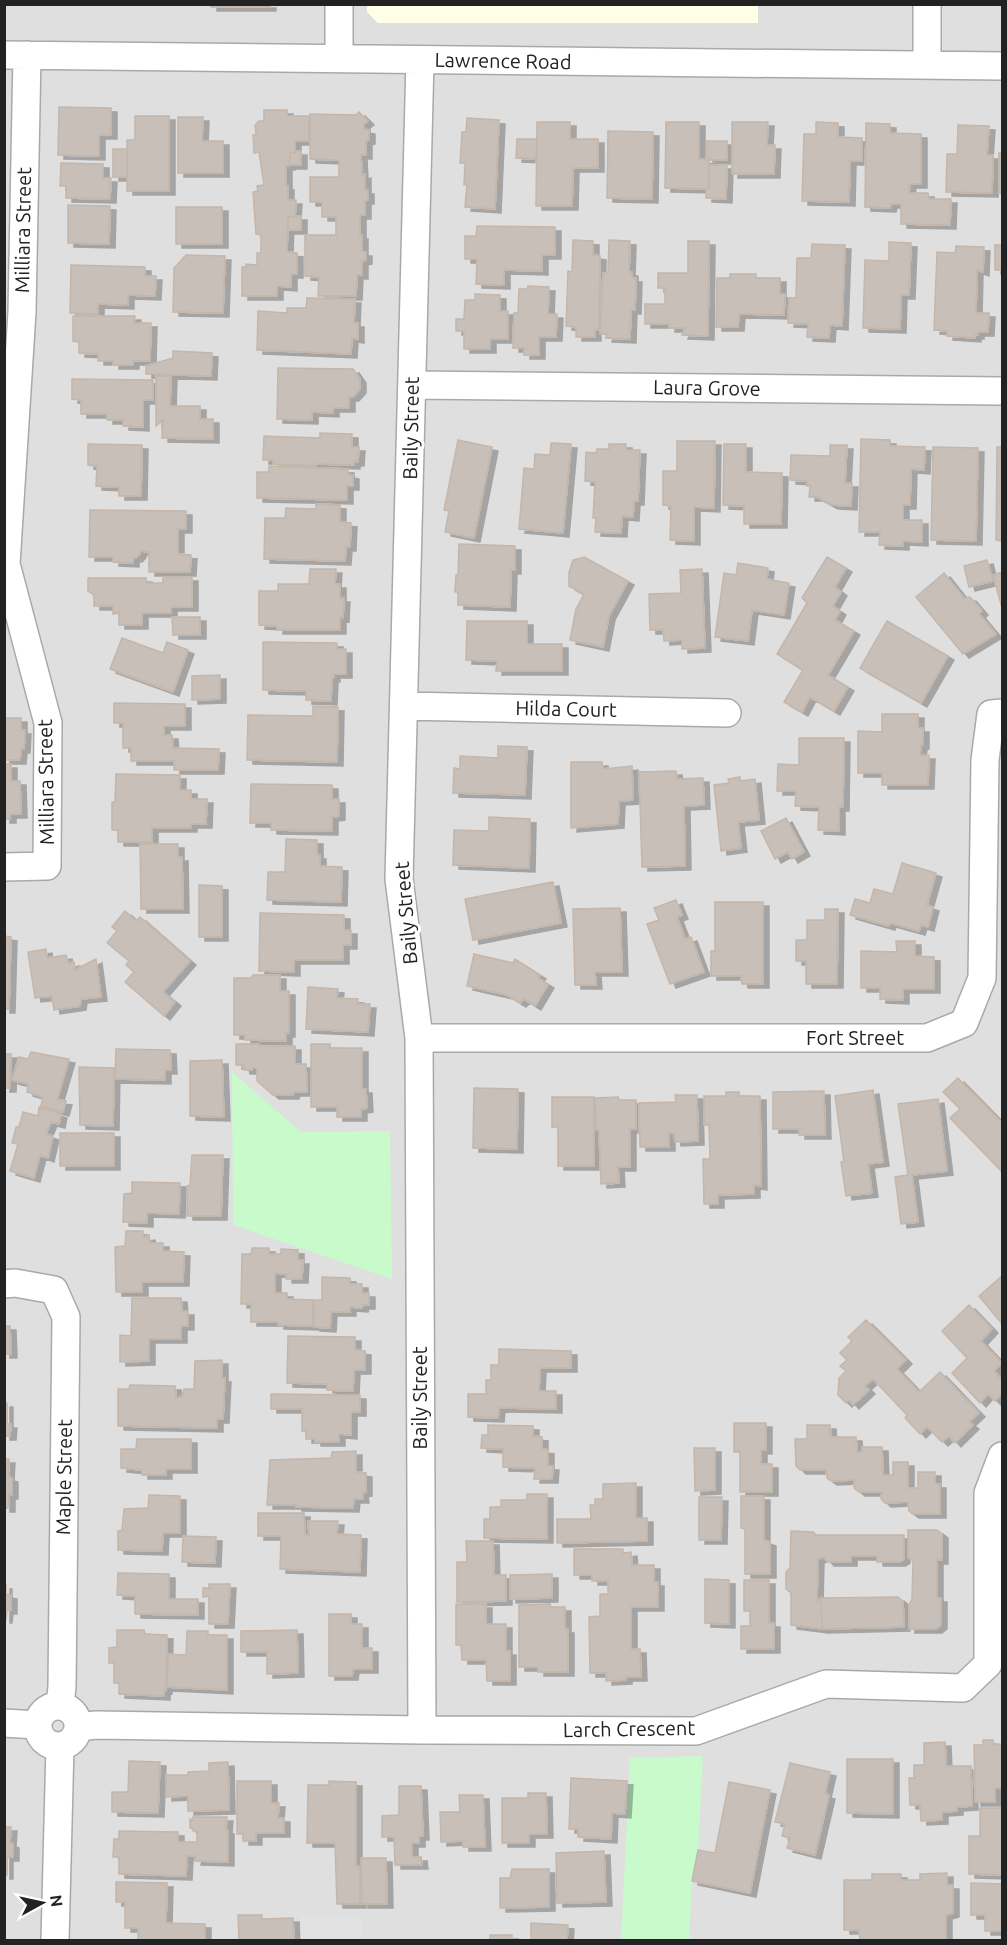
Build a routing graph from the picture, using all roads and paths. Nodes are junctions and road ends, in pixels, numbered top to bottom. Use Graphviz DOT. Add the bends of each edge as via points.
graph roads {
  1 [pos="339,4"];
  2 [pos="927,4"];
  3 [pos="16,55"];
  4 [pos="339,58"];
  5 [pos="420,60"];
  6 [pos="927,65"];
  7 [pos="1002,66"];
  8 [pos="412,385"];
  9 [pos="1002,391"];
  10 [pos="405,706"];
  11 [pos="727,713"];
  12 [pos="1002,713"];
  13 [pos="4,867"];
  14 [pos="419,1038"];
  15 [pos="10,1283"];
  16 [pos="1002,1456"];
  17 [pos="60,1705"];
  18 [pos="4,1723"];
  19 [pos="37,1725"];
  20 [pos="422,1730"];
  21 [pos="69,1736"];
  22 [pos="55,1941"];
  1 -- 4 [label="street"];
  2 -- 6 [label="street"];
  3 -- 4 [label="street, Lawrence Road"];
  3 -- 13 [label="street, Milliara Street" via="22,312 6,564 48,723 47,866"];
  4 -- 5 [label="street, Lawrence Road"];
  5 -- 6 [label="street, Lawrence Road"];
  5 -- 8 [label="street, Baily Street"];
  6 -- 7 [label="street, Lawrence Road"];
  8 -- 9 [label="street, Laura Grove"];
  8 -- 10 [label="street, Baily Street"];
  10 -- 11 [label="street, Hilda Court"];
  10 -- 14 [label="street, Baily Street" via="399,879"];
  12 -- 14 [label="street, Fort Street" via="991,714 985,760 982,978 964,1023 927,1038"];
  14 -- 20 [label="street, Baily Street"];
  15 -- 17 [label="street, Maple Street" via="54,1290 66,1317"];
  16 -- 20 [label="street, Larch Crescent" via="988,1492 988,1664 963,1688 826,1684 696,1731"];
  17 -- 19 [label="street" via="44,1710"];
  17 -- 21 [label="street" via="76,1718"];
  18 -- 19 [label="street"];
  19 -- 21 [label="street" via="42,1738 53,1745"];
  20 -- 21 [label="street, Larch Crescent" via="96,1725"];
  21 -- 22 [label="street"];
}
